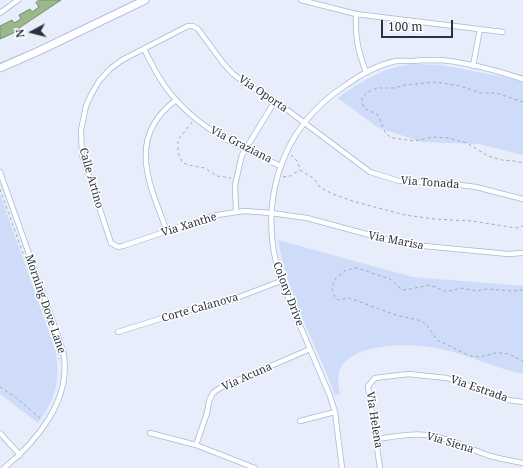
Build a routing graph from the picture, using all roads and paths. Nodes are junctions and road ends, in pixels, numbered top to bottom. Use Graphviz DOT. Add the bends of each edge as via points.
graph roads {
  1 [pos="18,0"];
  2 [pos="145,0"];
  3 [pos="301,0"];
  4 [pos="0,13"];
  5 [pos="356,14"];
  6 [pos="193,26"];
  7 [pos="480,29"];
  8 [pos="503,32"];
  9 [pos="144,49"];
  10 [pos="473,66"];
  11 [pos="0,68"];
  12 [pos="366,72"];
  13 [pos="523,79"];
  14 [pos="176,100"];
  15 [pos="275,101"];
  16 [pos="523,102"];
  17 [pos="195,119"];
  18 [pos="304,124"];
  19 [pos="245,150"];
  20 [pos="287,152"];
  21 [pos="523,163"];
  22 [pos="281,166"];
  23 [pos="300,170"];
  24 [pos="0,172"];
  25 [pos="277,177"];
  26 [pos="1,178"];
  27 [pos="236,178"];
  28 [pos="0,189"];
  29 [pos="523,199"];
  30 [pos="236,212"];
  31 [pos="271,213"];
  32 [pos="523,226"];
  33 [pos="167,231"];
  34 [pos="111,243"];
  35 [pos="523,253"];
  36 [pos="281,281"];
  37 [pos="523,290"];
  38 [pos="118,332"];
  39 [pos="55,343"];
  40 [pos="310,349"];
  41 [pos="57,350"];
  42 [pos="59,361"];
  43 [pos="523,361"];
  44 [pos="368,386"];
  45 [pos="0,388"];
  46 [pos="523,402"];
  47 [pos="335,412"];
  48 [pos="43,420"];
  49 [pos="300,421"];
  50 [pos="0,433"];
  51 [pos="150,433"];
  52 [pos="376,439"];
  53 [pos="196,445"];
  54 [pos="20,455"];
  55 [pos="523,463"];
  56 [pos="4,468"];
  57 [pos="255,468"];
  58 [pos="342,468"];
  59 [pos="380,468"];
  1 -- 4 [label="street"];
  2 -- 11 [label="main road"];
  3 -- 5 [label="street"];
  5 -- 7 [label="street"];
  5 -- 12 [label="street" via="358,51"];
  6 -- 9 [label="street, Calle Artino" via="188,26"];
  6 -- 15 [label="street, Via Oporta" via="233,74"];
  7 -- 8 [label="street"];
  7 -- 10 [label="street"];
  9 -- 14 [label="street, Via Graziana"];
  9 -- 34 [label="street, Calle Artino" via="122,60 99,81 83,118 82,155"];
  10 -- 12 [label="street, Colony Drive" via="438,60 393,62"];
  10 -- 13 [label="street, Colony Drive"];
  12 -- 18 [label="street, Colony Drive" via="327,98"];
  14 -- 17 [label="street, Via Graziana"];
  14 -- 33 [label="street" via="151,129 145,151 148,175"];
  15 -- 18 [label="street, Via Oporta"];
  15 -- 19 [label="street"];
  16 -- 21 [label="path" via="496,93 481,93 436,82 377,88 362,98 364,108 378,115 386,134 392,138 414,141 433,137 448,138 467,143 488,156"];
  17 -- 19 [label="street, Via Graziana"];
  17 -- 27 [label="path" via="178,140 178,152 182,162 205,168 217,176"];
  18 -- 20 [label="street, Colony Drive"];
  18 -- 29 [label="street, Via Tonada" via="370,172 399,181 476,187"];
  19 -- 22 [label="street, Via Graziana"];
  19 -- 27 [label="street" via="238,165"];
  20 -- 22 [label="street, Colony Drive"];
  20 -- 23 [label="path" via="294,157"];
  22 -- 25 [label="street, Colony Drive"];
  23 -- 25 [label="path" via="290,176"];
  23 -- 32 [label="path" via="329,192 405,216 472,221 516,228"];
  24 -- 26 [label="street, Morning Dove Lane"];
  25 -- 31 [label="street, Colony Drive"];
  26 -- 54 [label="street, Morning Dove Lane" via="64,357 64,381 57,405 41,430"];
  27 -- 30 [label="street"];
  28 -- 39 [label="path"];
  30 -- 31 [label="street, Via Xanthe"];
  30 -- 33 [label="street, Via Xanthe" via="203,219"];
  31 -- 35 [label="street, Via Marisa" via="307,218 403,244 508,254"];
  31 -- 36 [label="street, Colony Drive" via="272,244"];
  33 -- 34 [label="street, Via Xanthe" via="123,246 118,247"];
  36 -- 38 [label="street, Corte Calanova" via="226,302"];
  36 -- 40 [label="street, Colony Drive"];
  37 -- 43 [label="path" via="478,291 460,288 447,292 430,285 405,290 387,277 357,268 346,270 336,278 332,287 338,300 349,298 396,315 422,321 437,340 470,356 504,353"];
  40 -- 47 [label="street, Colony Drive"];
  40 -- 53 [label="street, Via Acuna" via="213,393"];
  41 -- 42 [label="path"];
  44 -- 46 [label="street, Via Estrada" via="375,378 416,374 447,378 509,400"];
  44 -- 52 [label="street, Via Helena"];
  45 -- 48 [label="path"];
  47 -- 49 [label="street"];
  47 -- 58 [label="street, Colony Drive"];
  50 -- 54 [label="street"];
  51 -- 53 [label="street"];
  52 -- 55 [label="street, Via Siena" via="425,434 489,456"];
  52 -- 59 [label="street, Via Helena"];
  53 -- 57 [label="street"];
  54 -- 56 [label="street, Morning Dove Lane"];
}
